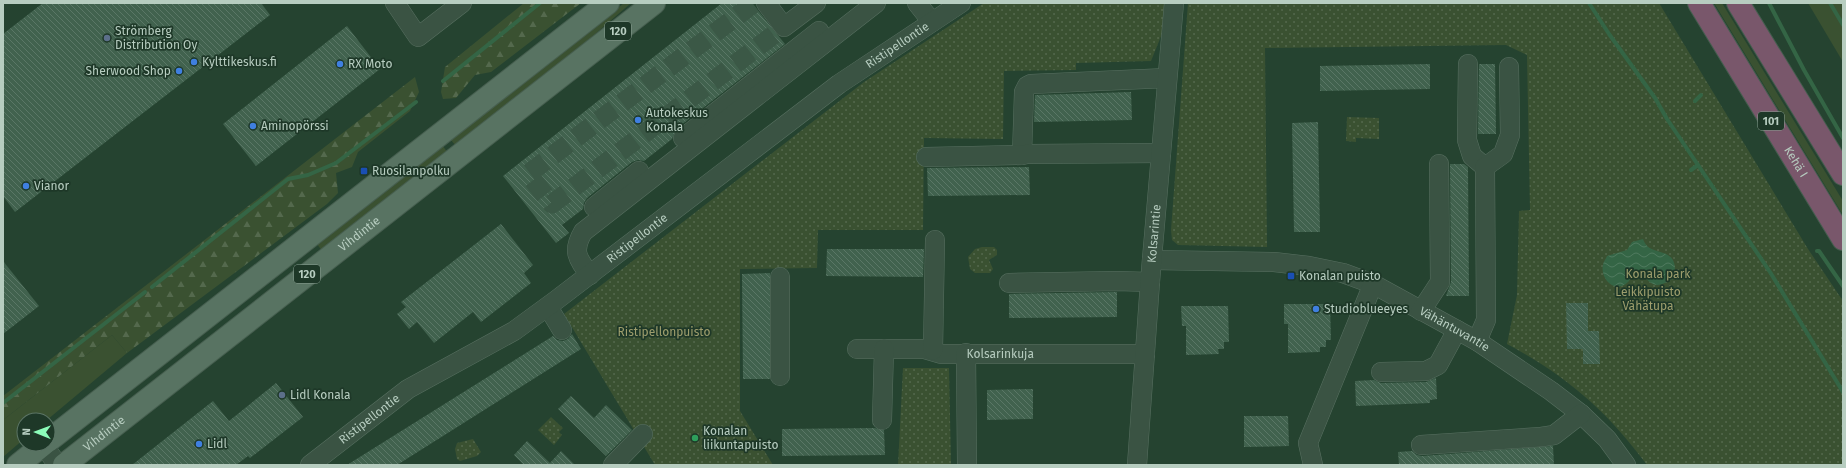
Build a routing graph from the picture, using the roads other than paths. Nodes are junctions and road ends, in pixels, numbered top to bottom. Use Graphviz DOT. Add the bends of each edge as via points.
graph roads {
  1 [pos="394,3"];
  2 [pos="462,3"];
  3 [pos="608,3"];
  4 [pos="654,3"];
  5 [pos="758,3"];
  6 [pos="816,3"];
  7 [pos="855,3"];
  8 [pos="876,3"];
  9 [pos="918,3"];
  10 [pos="960,3"];
  11 [pos="1174,3"];
  12 [pos="1698,3"];
  13 [pos="1738,3"];
  14 [pos="932,22"];
  15 [pos="1468,64"];
  16 [pos="1509,67"];
  17 [pos="1167,78"];
  18 [pos="1161,153"];
  19 [pos="1022,155"];
  20 [pos="926,157"];
  21 [pos="1439,164"];
  22 [pos="1485,167"];
  23 [pos="1843,174"];
  24 [pos="575,222"];
  25 [pos="1843,239"];
  26 [pos="935,240"];
  27 [pos="1152,260"];
  28 [pos="590,275"];
  29 [pos="780,277"];
  30 [pos="1150,282"];
  31 [pos="1009,283"];
  32 [pos="1373,284"];
  33 [pos="548,307"];
  34 [pos="1421,311"];
  35 [pos="562,330"];
  36 [pos="1457,330"];
  37 [pos="1477,341"];
  38 [pos="857,349"];
  39 [pos="884,349"];
  40 [pos="933,350"];
  41 [pos="966,353"];
  42 [pos="1145,354"];
  43 [pos="1381,372"];
  44 [pos="780,376"];
  45 [pos="1580,414"];
  46 [pos="882,420"];
  47 [pos="643,434"];
  48 [pos="1421,444"];
  49 [pos="35,453"];
  50 [pos="58,465"];
  51 [pos="64,465"];
  52 [pos="310,465"];
  53 [pos="613,465"];
  54 [pos="967,465"];
  55 [pos="1137,465"];
  56 [pos="1313,465"];
  57 [pos="1626,465"];
  1 -- 2 [label="street" via="418,37"];
  3 -- 49 [label="main road, 120"];
  4 -- 51 [label="main road, Vihdintie / 120"];
  5 -- 6 [label="street" via="780,30"];
  7 -- 24 [label="street"];
  8 -- 28 [label="street" via="583,232 576,247 577,254"];
  9 -- 14 [label="street"];
  10 -- 14 [label="street, Ristipellontie"];
  11 -- 17 [label="street, Kolsarintie"];
  12 -- 25 [label="highway, Kehä I / 101"];
  13 -- 23 [label="highway, 101"];
  14 -- 28 [label="street, Ristipellontie" via="839,84"];
  15 -- 22 [label="street" via="1467,140 1472,156"];
  16 -- 22 [label="street" via="1510,135 1504,154"];
  17 -- 18 [label="street, Kolsarintie"];
  17 -- 19 [label="street" via="1026,86"];
  18 -- 19 [label="street"];
  18 -- 27 [label="street, Kolsarintie"];
  19 -- 20 [label="street"];
  21 -- 34 [label="street" via="1440,282"];
  22 -- 37 [label="street" via="1486,320"];
  26 -- 40 [label="street"];
  27 -- 30 [label="street, Kolsarintie"];
  27 -- 32 [label="street, Vähäntuvantie" via="1268,262 1309,266 1344,273"];
  28 -- 33 [label="street, Ristipellontie"];
  29 -- 44 [label="street"];
  30 -- 31 [label="street"];
  30 -- 42 [label="street, Kolsarintie"];
  32 -- 34 [label="street, Vähäntuvantie"];
  32 -- 56 [label="street" via="1308,442"];
  33 -- 35 [label="street"];
  33 -- 52 [label="street, Ristipellontie" via="514,331 408,389"];
  34 -- 36 [label="street, Vähäntuvantie"];
  36 -- 37 [label="street, Vähäntuvantie"];
  36 -- 43 [label="street" via="1438,365 1426,371"];
  37 -- 45 [label="street, Vähäntuvantie"];
  38 -- 39 [label="street, Kolsarinkuja"];
  39 -- 40 [label="street, Kolsarinkuja"];
  39 -- 46 [label="street"];
  40 -- 41 [label="street, Kolsarinkuja" via="942,354"];
  41 -- 42 [label="street, Kolsarinkuja"];
  41 -- 54 [label="street"];
  42 -- 55 [label="street, Kolsarintie"];
  45 -- 48 [label="street" via="1554,435"];
  45 -- 57 [label="street, Vähäntuvantie" via="1607,440"];
  47 -- 53 [label="street"];
  49 -- 50 [label="street"];
}
